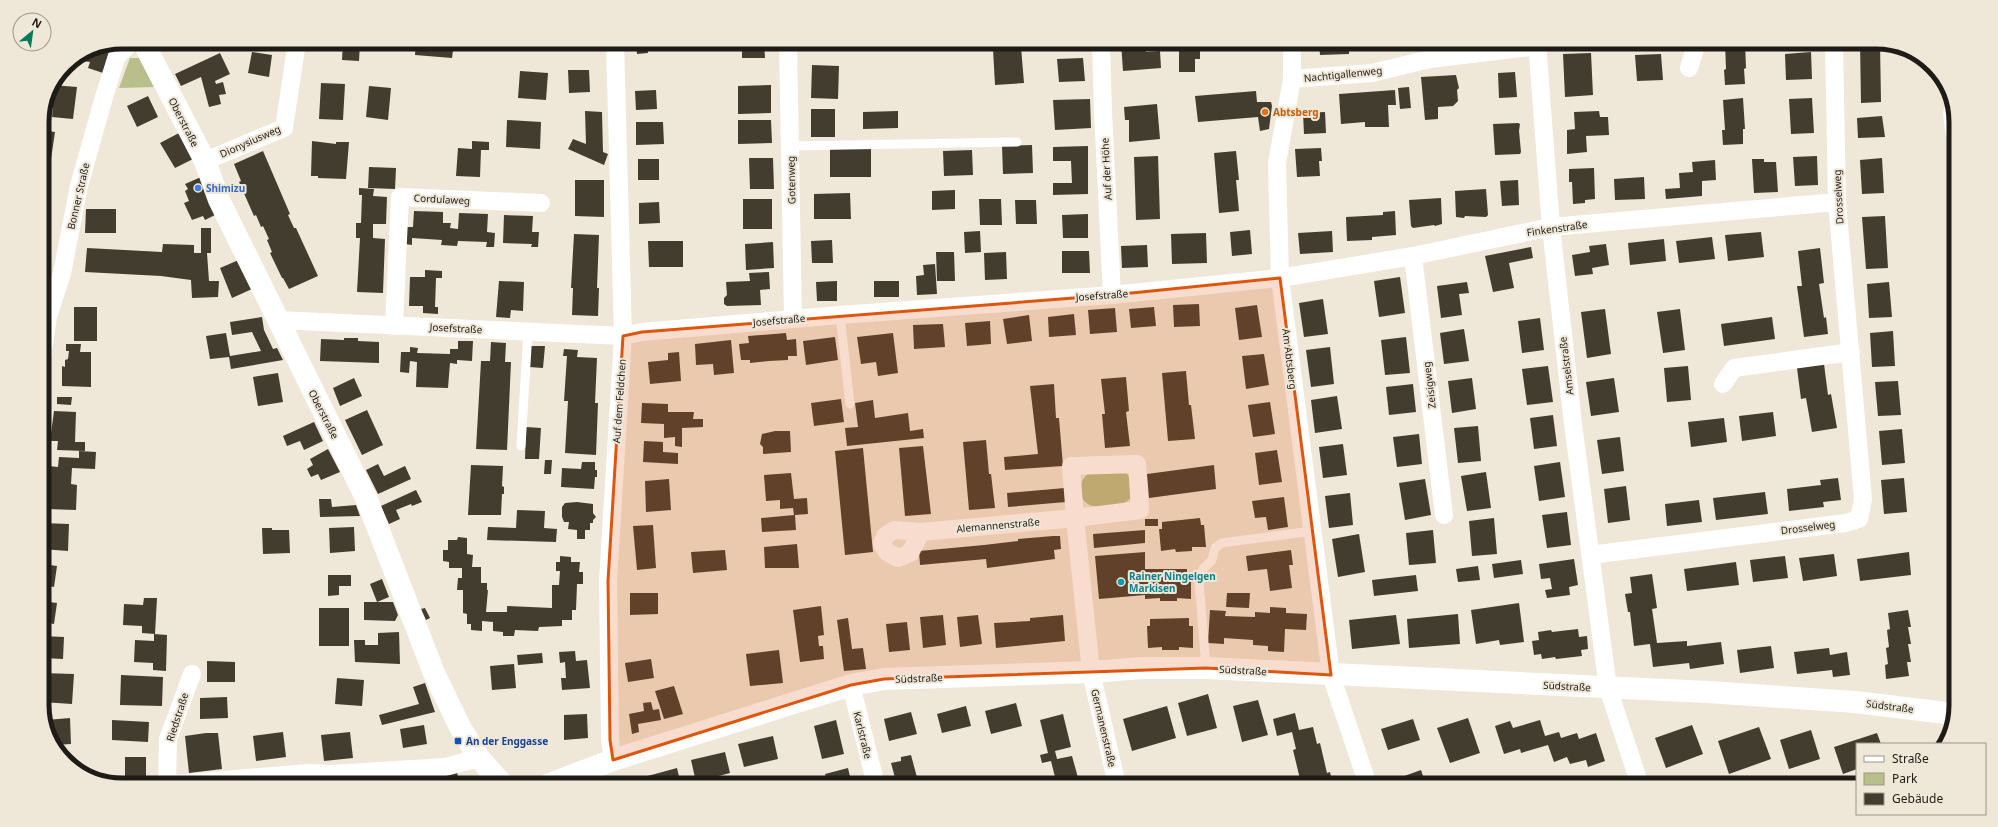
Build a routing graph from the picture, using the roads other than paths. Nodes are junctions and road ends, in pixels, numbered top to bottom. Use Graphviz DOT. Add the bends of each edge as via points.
graph roads {
  1 [pos="124,49"];
  2 [pos="147,49"];
  3 [pos="296,49"];
  4 [pos="615,49"];
  5 [pos="788,49"];
  6 [pos="1101,49"];
  7 [pos="1292,49"];
  8 [pos="1501,49"];
  9 [pos="1537,49"];
  10 [pos="1695,49"];
  11 [pos="1834,49"];
  12 [pos="1689,68"];
  13 [pos="1292,80"];
  14 [pos="1017,142"];
  15 [pos="790,146"];
  16 [pos="205,161"];
  17 [pos="1837,202"];
  18 [pos="541,203"];
  19 [pos="1550,227"];
  20 [pos="1414,256"];
  21 [pos="1280,278"];
  22 [pos="1112,295"];
  23 [pos="49,306"];
  24 [pos="840,314"];
  25 [pos="793,318"];
  26 [pos="278,320"];
  27 [pos="394,326"];
  28 [pos="528,331"];
  29 [pos="624,336"];
  30 [pos="1851,352"];
  31 [pos="1723,384"];
  32 [pos="850,404"];
  33 [pos="521,446"];
  34 [pos="1444,515"];
  35 [pos="1075,518"];
  36 [pos="1312,531"];
  37 [pos="921,532"];
  38 [pos="1590,555"];
  39 [pos="1206,668"];
  40 [pos="1090,672"];
  41 [pos="192,674"];
  42 [pos="1331,675"];
  43 [pos="851,684"];
  44 [pos="1608,688"];
  45 [pos="1949,713"];
  46 [pos="479,758"];
  47 [pos="613,760"];
  48 [pos="178,778"];
  49 [pos="250,778"];
  50 [pos="497,778"];
  51 [pos="565,778"];
  52 [pos="874,778"];
  53 [pos="1115,778"];
  54 [pos="1366,778"];
  55 [pos="1638,778"];
  1 -- 23 [label="street, Bonner Straße" via="117,56 104,96 79,186 62,273"];
  2 -- 16 [label="street, Oberstraße"];
  3 -- 16 [label="street, Dionysiusweg" via="284,128"];
  4 -- 29 [label="street, Auf dem Feldchen"];
  5 -- 15 [label="street, Gotenweg"];
  6 -- 22 [label="street, Auf der Höhe"];
  7 -- 13 [label="street, Am Abtsberg"];
  8 -- 13 [label="street, Nachtigallenweg" via="1430,59 1372,72"];
  9 -- 19 [label="street, Amselstraße"];
  10 -- 12 [label="street"];
  11 -- 17 [label="street, Drosselweg"];
  13 -- 21 [label="street, Am Abtsberg" via="1277,163"];
  14 -- 15 [label="lane"];
  15 -- 25 [label="street, Gotenweg"];
  16 -- 26 [label="street, Oberstraße" via="219,200"];
  17 -- 19 [label="street, Finkenstraße"];
  17 -- 30 [label="street, Drosselweg"];
  18 -- 27 [label="street, Cordulaweg" via="400,197"];
  19 -- 20 [label="street, Finkenstraße"];
  19 -- 38 [label="street, Amselstraße"];
  20 -- 21 [label="street, Finkenstraße"];
  20 -- 34 [label="street, Zeisigweg"];
  21 -- 22 [label="street, Josefstraße"];
  21 -- 36 [label="street, Am Abtsberg"];
  22 -- 24 [label="street, Josefstraße"];
  24 -- 25 [label="street, Josefstraße"];
  24 -- 32 [label="lane"];
  25 -- 29 [label="street, Josefstraße" via="642,332"];
  26 -- 27 [label="street, Josefstraße"];
  26 -- 46 [label="street, Oberstraße" via="367,500 434,673 460,727"];
  27 -- 28 [label="street, Josefstraße"];
  28 -- 29 [label="street, Josefstraße"];
  28 -- 33 [label="lane"];
  29 -- 47 [label="street, Auf dem Feldchen" via="608,581 610,740"];
  30 -- 31 [label="street" via="1734,368"];
  30 -- 38 [label="street, Drosselweg" via="1863,499 1858,520"];
  35 -- 35 [label="street, Alemannenstraße" via="1071,466 1137,464 1140,510"];
  35 -- 37 [label="street, Alemannenstraße"];
  35 -- 40 [label="street, Alemannenstraße"];
  36 -- 39 [label="lane" via="1222,542 1215,548 1212,560 1203,569 1199,581"];
  36 -- 42 [label="street, Am Abtsberg"];
  38 -- 44 [label="street, Amselstraße"];
  39 -- 40 [label="street, Südstraße" via="1142,668"];
  39 -- 42 [label="street, Südstraße"];
  40 -- 43 [label="street, Südstraße" via="884,679"];
  40 -- 53 [label="street, Germanenstraße"];
  41 -- 48 [label="street, Riedstraße" via="168,739"];
  42 -- 44 [label="street, Südstraße"];
  42 -- 54 [label="street, Am Abtsberg"];
  43 -- 47 [label="street, Südstraße"];
  43 -- 52 [label="street, Karlstraße"];
  44 -- 45 [label="street, Südstraße" via="1855,702"];
  44 -- 55 [label="street, Amselstraße"];
  46 -- 49 [label="street" via="445,767"];
  46 -- 50 [label="street, Oberstraße"];
  47 -- 51 [label="street, Südstraße"];
}
